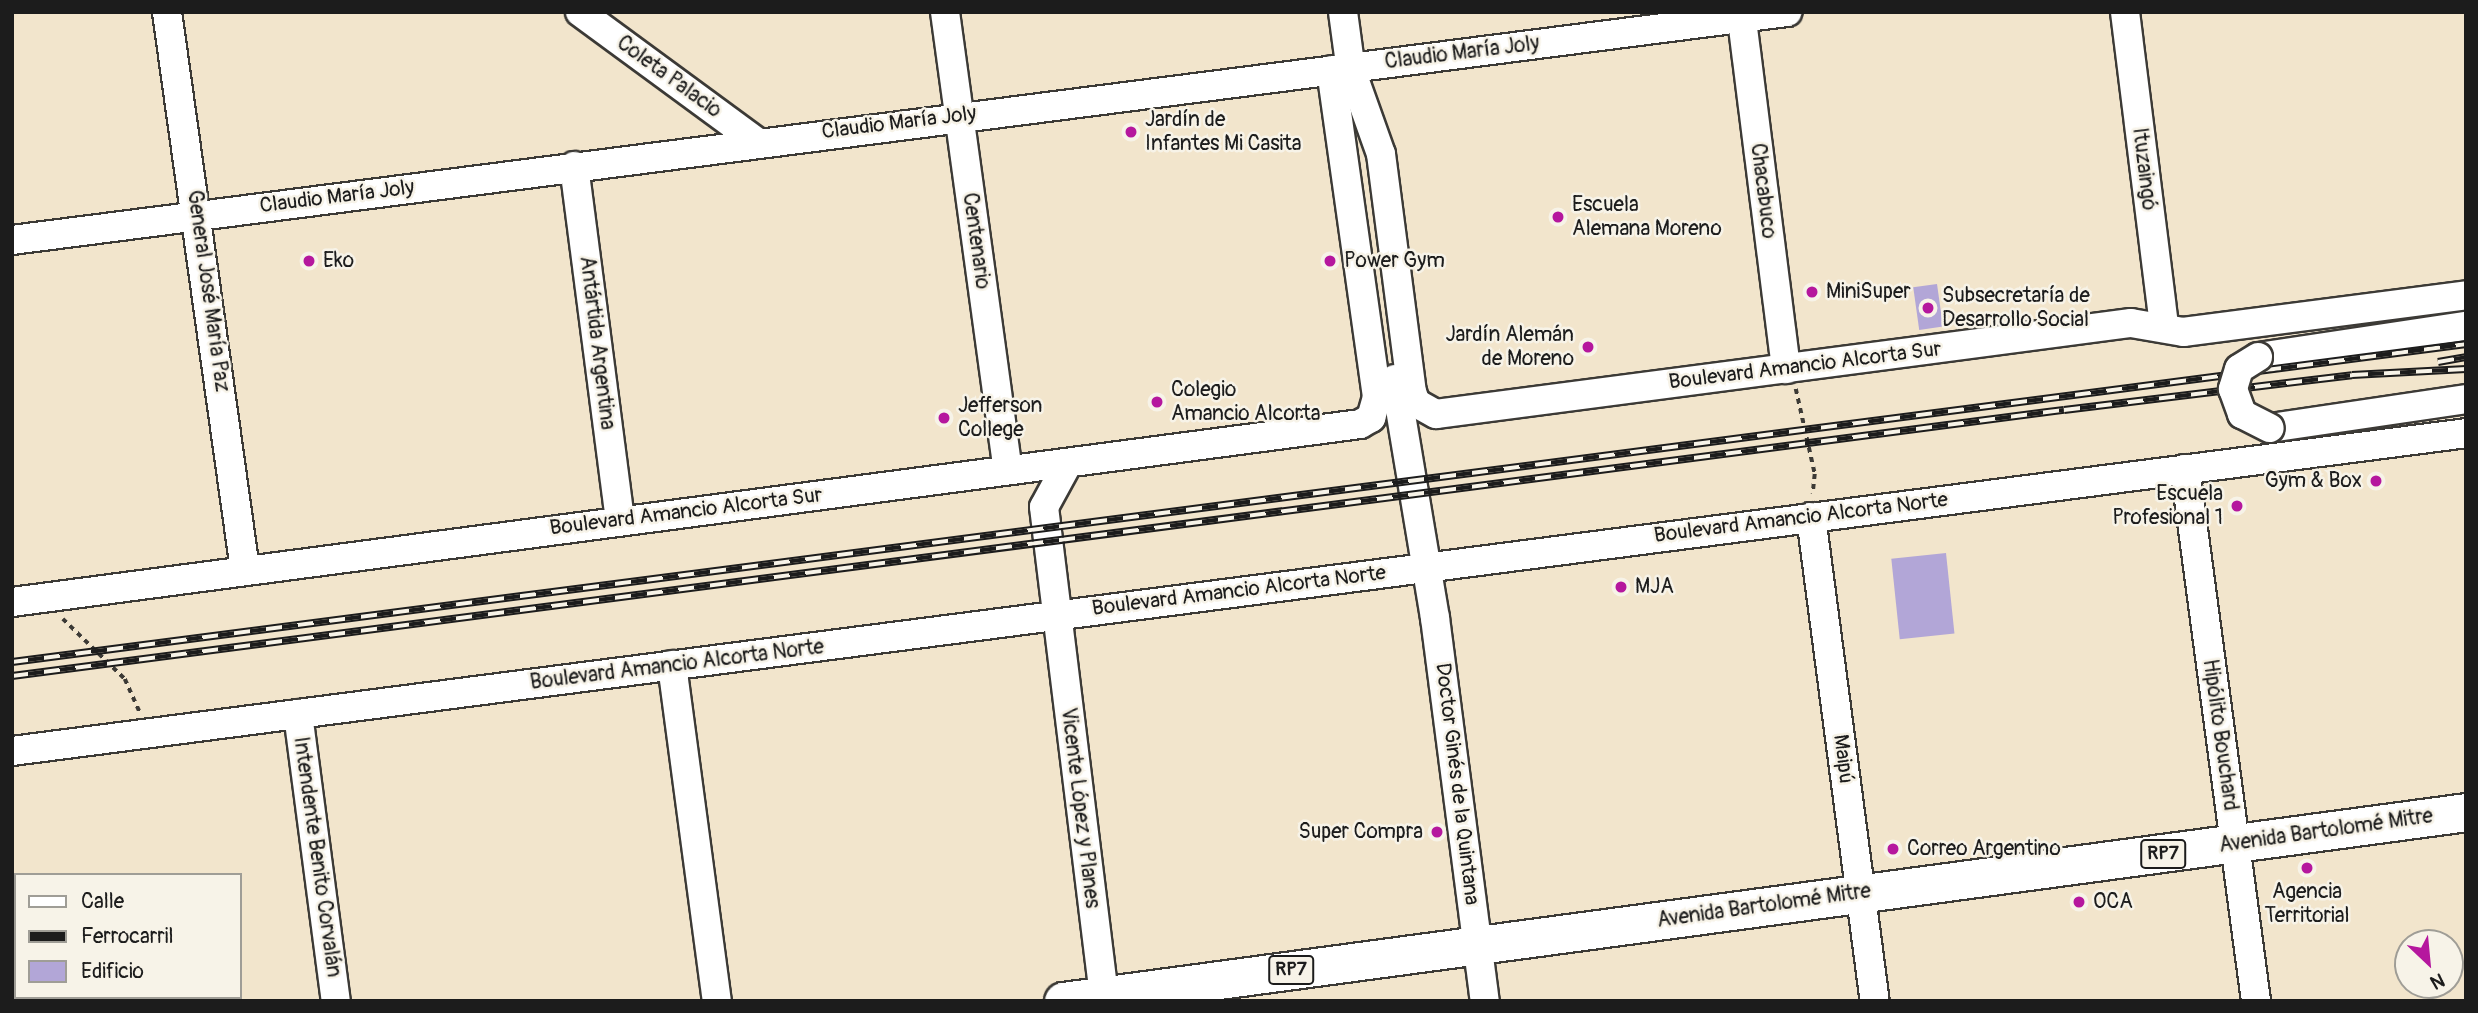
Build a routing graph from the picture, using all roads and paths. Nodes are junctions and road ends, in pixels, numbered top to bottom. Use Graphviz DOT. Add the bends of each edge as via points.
graph roads {
  1 [pos="167,12"];
  2 [pos="580,12"];
  3 [pos="945,12"];
  4 [pos="1343,12"];
  5 [pos="1787,12"];
  6 [pos="2124,12"];
  7 [pos="1741,15"];
  8 [pos="1340,69"];
  9 [pos="959,115"];
  10 [pos="757,142"];
  11 [pos="574,166"];
  12 [pos="199,216"];
  13 [pos="12,240"];
  14 [pos="2466,295"];
  15 [pos="2466,326"];
  16 [pos="2164,327"];
  17 [pos="1786,369"];
  18 [pos="2466,399"];
  19 [pos="2466,433"];
  20 [pos="1068,463"];
  21 [pos="2185,469"];
  22 [pos="1008,470"];
  23 [pos="1044,507"];
  24 [pos="1811,517"];
  25 [pos="621,521"];
  26 [pos="1428,567"];
  27 [pos="245,570"];
  28 [pos="57,597"];
  29 [pos="12,602"];
  30 [pos="1055,615"];
  31 [pos="672,666"];
  32 [pos="298,714"];
  33 [pos="146,733"];
  34 [pos="12,751"];
  35 [pos="2466,812"];
  36 [pos="2234,844"];
  37 [pos="1861,893"];
  38 [pos="1477,945"];
  39 [pos="1105,998"];
  40 [pos="336,1001"];
  41 [pos="717,1001"];
  42 [pos="1063,1001"];
  43 [pos="1485,1001"];
  44 [pos="1875,1001"];
  45 [pos="2256,1001"];
  1 -- 12 [label="street, General José María Paz"];
  2 -- 10 [label="street, Coleta Palacio"];
  3 -- 9 [label="street, Centenario"];
  4 -- 8 [label="street"];
  5 -- 7 [label="street, Claudio María Joly"];
  6 -- 16 [label="street, Ituzaingó"];
  7 -- 8 [label="street, Claudio María Joly"];
  7 -- 17 [label="street, Chacabuco"];
  8 -- 9 [label="street, Claudio María Joly"];
  8 -- 17 [label="street, Boulevard Amancio Alcorta Sur" via="1381,154 1416,403 1436,414"];
  8 -- 20 [label="street, Boulevard Amancio Alcorta Sur" via="1377,397 1371,418 1360,424"];
  8 -- 26 [label="street, Doctor Ginés de la Quintana"];
  9 -- 10 [label="street, Claudio María Joly"];
  9 -- 22 [label="street, Centenario"];
  10 -- 11 [label="street, Claudio María Joly"];
  11 -- 12 [label="street, Claudio María Joly"];
  11 -- 25 [label="street, Antártida Argentina"];
  12 -- 13 [label="street, Claudio María Joly"];
  12 -- 27 [label="street, General José María Paz"];
  14 -- 16 [label="street, Boulevard Amancio Alcorta Sur" via="2183,332"];
  15 -- 18 [label="street, bridge" via="2258,357 2239,369 2233,389 2242,414 2262,428"];
  16 -- 17 [label="street, Boulevard Amancio Alcorta Sur" via="2131,323"];
  17 -- 24 [label="path" via="1804,406 1815,474"];
  19 -- 21 [label="street, Boulevard Amancio Alcorta Norte"];
  20 -- 22 [label="street, Boulevard Amancio Alcorta Sur"];
  20 -- 23 [label="street"];
  21 -- 24 [label="street, Boulevard Amancio Alcorta Norte"];
  21 -- 36 [label="street, Hipólito Bouchard"];
  22 -- 23 [label="street"];
  22 -- 25 [label="street, Boulevard Amancio Alcorta Sur"];
  23 -- 30 [label="street, Vicente López y Planes"];
  24 -- 26 [label="street, Boulevard Amancio Alcorta Norte"];
  24 -- 37 [label="street, Maipú"];
  25 -- 27 [label="street, Boulevard Amancio Alcorta Sur"];
  26 -- 30 [label="street, Boulevard Amancio Alcorta Norte"];
  26 -- 38 [label="street, Doctor Ginés de la Quintana"];
  27 -- 28 [label="street, Boulevard Amancio Alcorta Sur"];
  28 -- 29 [label="street, Boulevard Amancio Alcorta Sur"];
  28 -- 33 [label="path" via="65,626 125,679"];
  30 -- 31 [label="street, Boulevard Amancio Alcorta Norte"];
  30 -- 39 [label="street, Vicente López y Planes"];
  31 -- 32 [label="street, Boulevard Amancio Alcorta Norte"];
  31 -- 41 [label="street"];
  32 -- 33 [label="street, Boulevard Amancio Alcorta Norte"];
  32 -- 40 [label="street, Intendente Benito Corvalán"];
  33 -- 34 [label="street, Boulevard Amancio Alcorta Norte"];
  35 -- 36 [label="main road, Avenida Bartolomé Mitre / RP7"];
  36 -- 37 [label="main road, Avenida Bartolomé Mitre / RP7"];
  36 -- 45 [label="street, Hipólito Bouchard"];
  37 -- 38 [label="main road, Avenida Bartolomé Mitre / RP7"];
  37 -- 44 [label="street, Maipú"];
  38 -- 39 [label="main road, Avenida Bartolomé Mitre / RP7"];
  38 -- 43 [label="street, Doctor Ginés de la Quintana"];
  39 -- 42 [label="main road, Avenida Bartolomé Mitre / RP7"];
}
